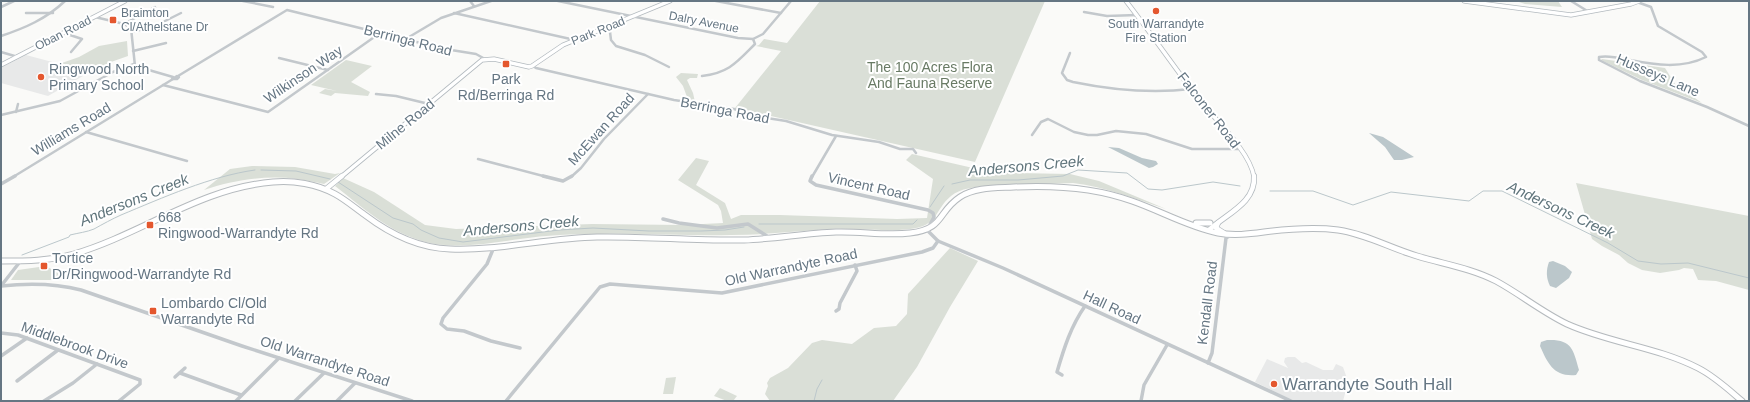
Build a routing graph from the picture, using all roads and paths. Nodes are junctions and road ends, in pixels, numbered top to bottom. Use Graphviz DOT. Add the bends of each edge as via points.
graph roads {
  1 [pos="14,1"];
  2 [pos="65,1"];
  3 [pos="125,1"];
  4 [pos="243,1"];
  5 [pos="470,1"];
  6 [pos="491,1"];
  7 [pos="558,1"];
  8 [pos="670,1"];
  9 [pos="716,1"];
  10 [pos="791,1"];
  11 [pos="1126,1"];
  12 [pos="1464,1"];
  13 [pos="1571,1"];
  14 [pos="1650,1"];
  15 [pos="729,2"];
  16 [pos="1638,2"];
  17 [pos="474,6"];
  18 [pos="1,7"];
  19 [pos="156,7"];
  20 [pos="273,7"];
  21 [pos="1652,8"];
  22 [pos="1084,12"];
  23 [pos="1589,12"];
  24 [pos="26,13"];
  25 [pos="53,13"];
  26 [pos="181,13"];
  27 [pos="455,13"];
  28 [pos="781,13"];
  29 [pos="1137,15"];
  30 [pos="634,16"];
  31 [pos="95,17"];
  32 [pos="124,24"];
  33 [pos="606,28"];
  34 [pos="132,32"];
  35 [pos="64,33"];
  36 [pos="380,33"];
  37 [pos="1,36"];
  38 [pos="753,39"];
  39 [pos="404,40"];
  40 [pos="575,40"];
  41 [pos="166,43"];
  42 [pos="133,51"];
  43 [pos="1,52"];
  44 [pos="71,52"];
  45 [pos="1070,53"];
  46 [pos="18,57"];
  47 [pos="279,58"];
  48 [pos="485,59"];
  49 [pos="134,64"];
  50 [pos="1,65"];
  51 [pos="531,66"];
  52 [pos="669,67"];
  53 [pos="328,70"];
  54 [pos="702,76"];
  55 [pos="173,78"];
  56 [pos="163,85"];
  57 [pos="1191,89"];
  58 [pos="376,94"];
  59 [pos="648,94"];
  60 [pos="18,104"];
  61 [pos="429,104"];
  62 [pos="16,112"];
  63 [pos="1,115"];
  64 [pos="1749,126"];
  65 [pos="86,132"];
  66 [pos="1032,135"];
  67 [pos="836,136"];
  68 [pos="1240,149"];
  69 [pos="916,153"];
  70 [pos="478,159"];
  71 [pos="187,161"];
  72 [pos="1,184"];
  73 [pos="326,189"];
  74 [pos="1168,214"];
  75 [pos="663,219"];
  76 [pos="1221,219"];
  77 [pos="1210,223"];
  78 [pos="1207,229"];
  79 [pos="927,230"];
  80 [pos="1221,233"];
  81 [pos="1233,234"];
  82 [pos="770,238"];
  83 [pos="938,241"];
  84 [pos="1225,245"];
  85 [pos="494,247"];
  86 [pos="1,261"];
  87 [pos="19,263"];
  88 [pos="856,265"];
  89 [pos="1,286"];
  90 [pos="1085,306"];
  91 [pos="840,310"];
  92 [pos="1,333"];
  93 [pos="27,338"];
  94 [pos="1167,345"];
  95 [pos="520,348"];
  96 [pos="58,350"];
  97 [pos="1,356"];
  98 [pos="279,358"];
  99 [pos="1208,363"];
  100 [pos="97,364"];
  101 [pos="185,368"];
  102 [pos="1052,372"];
  103 [pos="1057,372"];
  104 [pos="180,373"];
  105 [pos="324,373"];
  106 [pos="1062,375"];
  107 [pos="175,377"];
  108 [pos="17,381"];
  109 [pos="355,383"];
  110 [pos="241,395"];
  111 [pos="406,400"];
  112 [pos="44,401"];
  113 [pos="119,401"];
  114 [pos="236,401"];
  115 [pos="295,401"];
  116 [pos="337,401"];
  117 [pos="412,401"];
  118 [pos="506,401"];
  119 [pos="1141,401"];
  120 [pos="1291,401"];
  121 [pos="1742,401"];
  1 -- 18 [label="street"];
  2 -- 25 [label="street"];
  3 -- 31 [label="street, Oban Road"];
  4 -- 20 [label="street"];
  5 -- 17 [label="street"];
  6 -- 17 [label="street"];
  7 -- 30 [label="street, Dalry Avenue"];
  8 -- 30 [label="street, Park Road"];
  9 -- 15 [label="street"];
  10 -- 28 [label="street"];
  11 -- 29 [label="street, Falconer Road"];
  12 -- 23 [label="street" via="1547,13 1571,15"];
  13 -- 23 [label="street"];
  14 -- 21 [label="street, Husseys Lane"];
  15 -- 28 [label="street"];
  16 -- 21 [label="street"];
  16 -- 23 [label="street"];
  17 -- 27 [label="street"];
  19 -- 32 [label="street"];
  21 -- 64 [label="street, Husseys Lane" via="1658,26 1702,52 1706,57 1684,64 1670,65 1608,57 1600,57 1599,60 1640,81"];
  22 -- 29 [label="street" via="1107,16"];
  24 -- 25 [label="street"];
  25 -- 37 [label="street" via="39,22"];
  26 -- 34 [label="street" via="155,26"];
  27 -- 39 [label="street" via="428,25"];
  27 -- 40 [label="street"];
  28 -- 38 [label="street" via="763,34"];
  29 -- 57 [label="street, Falconer Road"];
  30 -- 33 [label="street, Park Road"];
  30 -- 38 [label="street, Dalry Avenue"];
  31 -- 32 [label="street"];
  31 -- 35 [label="street, Oban Road"];
  32 -- 34 [label="street" via="131,28"];
  33 -- 40 [label="street, Park Road"];
  33 -- 52 [label="street" via="616,46 645,55"];
  34 -- 42 [label="street"];
  35 -- 44 [label="street" via="82,38 80,44"];
  35 -- 46 [label="street, Oban Road"];
  36 -- 39 [label="street, Berringa Road"];
  36 -- 53 [label="street, Wilkinson Way"];
  36 -- 55 [label="street, Berringa Road" via="286,10"];
  38 -- 54 [label="street" via="755,44 739,63 722,72"];
  39 -- 48 [label="street, Berringa Road" via="476,54"];
  40 -- 51 [label="street, Park Road" via="554,50"];
  41 -- 42 [label="street"];
  42 -- 49 [label="street"];
  43 -- 46 [label="street"];
  45 -- 57 [label="street" via="1062,72 1067,80 1073,82 1147,92"];
  46 -- 50 [label="street, Oban Road"];
  47 -- 53 [label="street"];
  48 -- 51 [label="street, Berringa Road"];
  48 -- 61 [label="street, Milne Road"];
  49 -- 55 [label="street" via="140,69"];
  49 -- 62 [label="street" via="113,72 60,101"];
  51 -- 59 [label="street, Berringa Road"];
  53 -- 56 [label="street, Wilkinson Way" via="268,112"];
  55 -- 56 [label="street, Williams Road"];
  56 -- 65 [label="street, Williams Road"];
  57 -- 68 [label="street, Falconer Road"];
  58 -- 61 [label="street"];
  59 -- 67 [label="street, Berringa Road" via="786,121"];
  59 -- 70 [label="street, McEwan Road" via="603,140 571,178 563,181"];
  60 -- 62 [label="street"];
  61 -- 73 [label="street, Milne Road"];
  62 -- 63 [label="street"];
  65 -- 71 [label="street"];
  65 -- 72 [label="street, Williams Road"];
  66 -- 68 [label="street" via="1041,122 1048,119 1074,132 1088,135 1116,131 1146,134 1192,149"];
  67 -- 69 [label="street, Berringa Road" via="883,142 900,149 913,149"];
  67 -- 79 [label="street, Vincent Road" via="810,181 816,185 928,210 934,217"];
  68 -- 76 [label="street, Falconer Road" via="1251,166 1254,183 1250,195 1243,204"];
  73 -- 85 [label="main road" via="390,232 409,241 436,248"];
  73 -- 87 [label="main road" via="286,181 233,188 196,200 96,247 57,259"];
  74 -- 77 [label="main road" via="1195,223"];
  74 -- 78 [label="main road"];
  74 -- 79 [label="main road" via="1119,196 1084,188 985,190 969,192 958,198 938,224"];
  75 -- 82 [label="street" via="717,228 748,224"];
  76 -- 77 [label="street, Falconer Road"];
  76 -- 78 [label="street, Falconer Road"];
  76 -- 80 [label="street" via="1216,228"];
  77 -- 78 [label="street, Falconer Road"];
  78 -- 80 [label="main road"];
  79 -- 82 [label="main road" via="914,233 832,232"];
  79 -- 83 [label="street, Hall Road"];
  80 -- 81 [label="main road"];
  80 -- 84 [label="street, Kendall Road"];
  81 -- 84 [label="street, Kendall Road" via="1226,238"];
  81 -- 121 [label="main road" via="1332,229 1351,232 1412,255 1466,269 1489,278 1584,331 1696,367 1722,383"];
  82 -- 85 [label="main road" via="715,240 594,237"];
  83 -- 88 [label="street, Old Warrandyte Road" via="933,248 922,252"];
  83 -- 90 [label="street, Hall Road"];
  84 -- 99 [label="street, Kendall Road" via="1212,353"];
  85 -- 95 [label="street" via="487,264 443,318 441,324 447,329 464,331"];
  86 -- 87 [label="main road"];
  87 -- 89 [label="street"];
  88 -- 91 [label="street" via="857,271 840,303"];
  88 -- 118 [label="street, Old Warrandyte Road" via="722,292 605,285"];
  89 -- 98 [label="street, Old Warrandyte Road" via="42,282 62,284"];
  90 -- 94 [label="street, Hall Road"];
  90 -- 103 [label="street" via="1069,331"];
  92 -- 93 [label="street, Middlebrook Drive"];
  93 -- 96 [label="street, Middlebrook Drive"];
  93 -- 97 [label="street"];
  94 -- 99 [label="street, Hall Road"];
  94 -- 119 [label="street" via="1144,385"];
  96 -- 100 [label="street, Middlebrook Drive"];
  96 -- 108 [label="street"];
  98 -- 105 [label="street, Old Warrandyte Road"];
  98 -- 110 [label="street"];
  99 -- 120 [label="street, Hall Road"];
  100 -- 112 [label="street"];
  100 -- 113 [label="street, Middlebrook Drive" via="141,381"];
  101 -- 104 [label="street"];
  102 -- 103 [label="street"];
  103 -- 106 [label="street"];
  104 -- 107 [label="street"];
  104 -- 110 [label="street"];
  105 -- 109 [label="street, Old Warrandyte Road"];
  105 -- 115 [label="street"];
  109 -- 111 [label="street, Old Warrandyte Road"];
  109 -- 116 [label="street"];
  110 -- 114 [label="street"];
  111 -- 117 [label="street, Old Warrandyte Road"];
}
